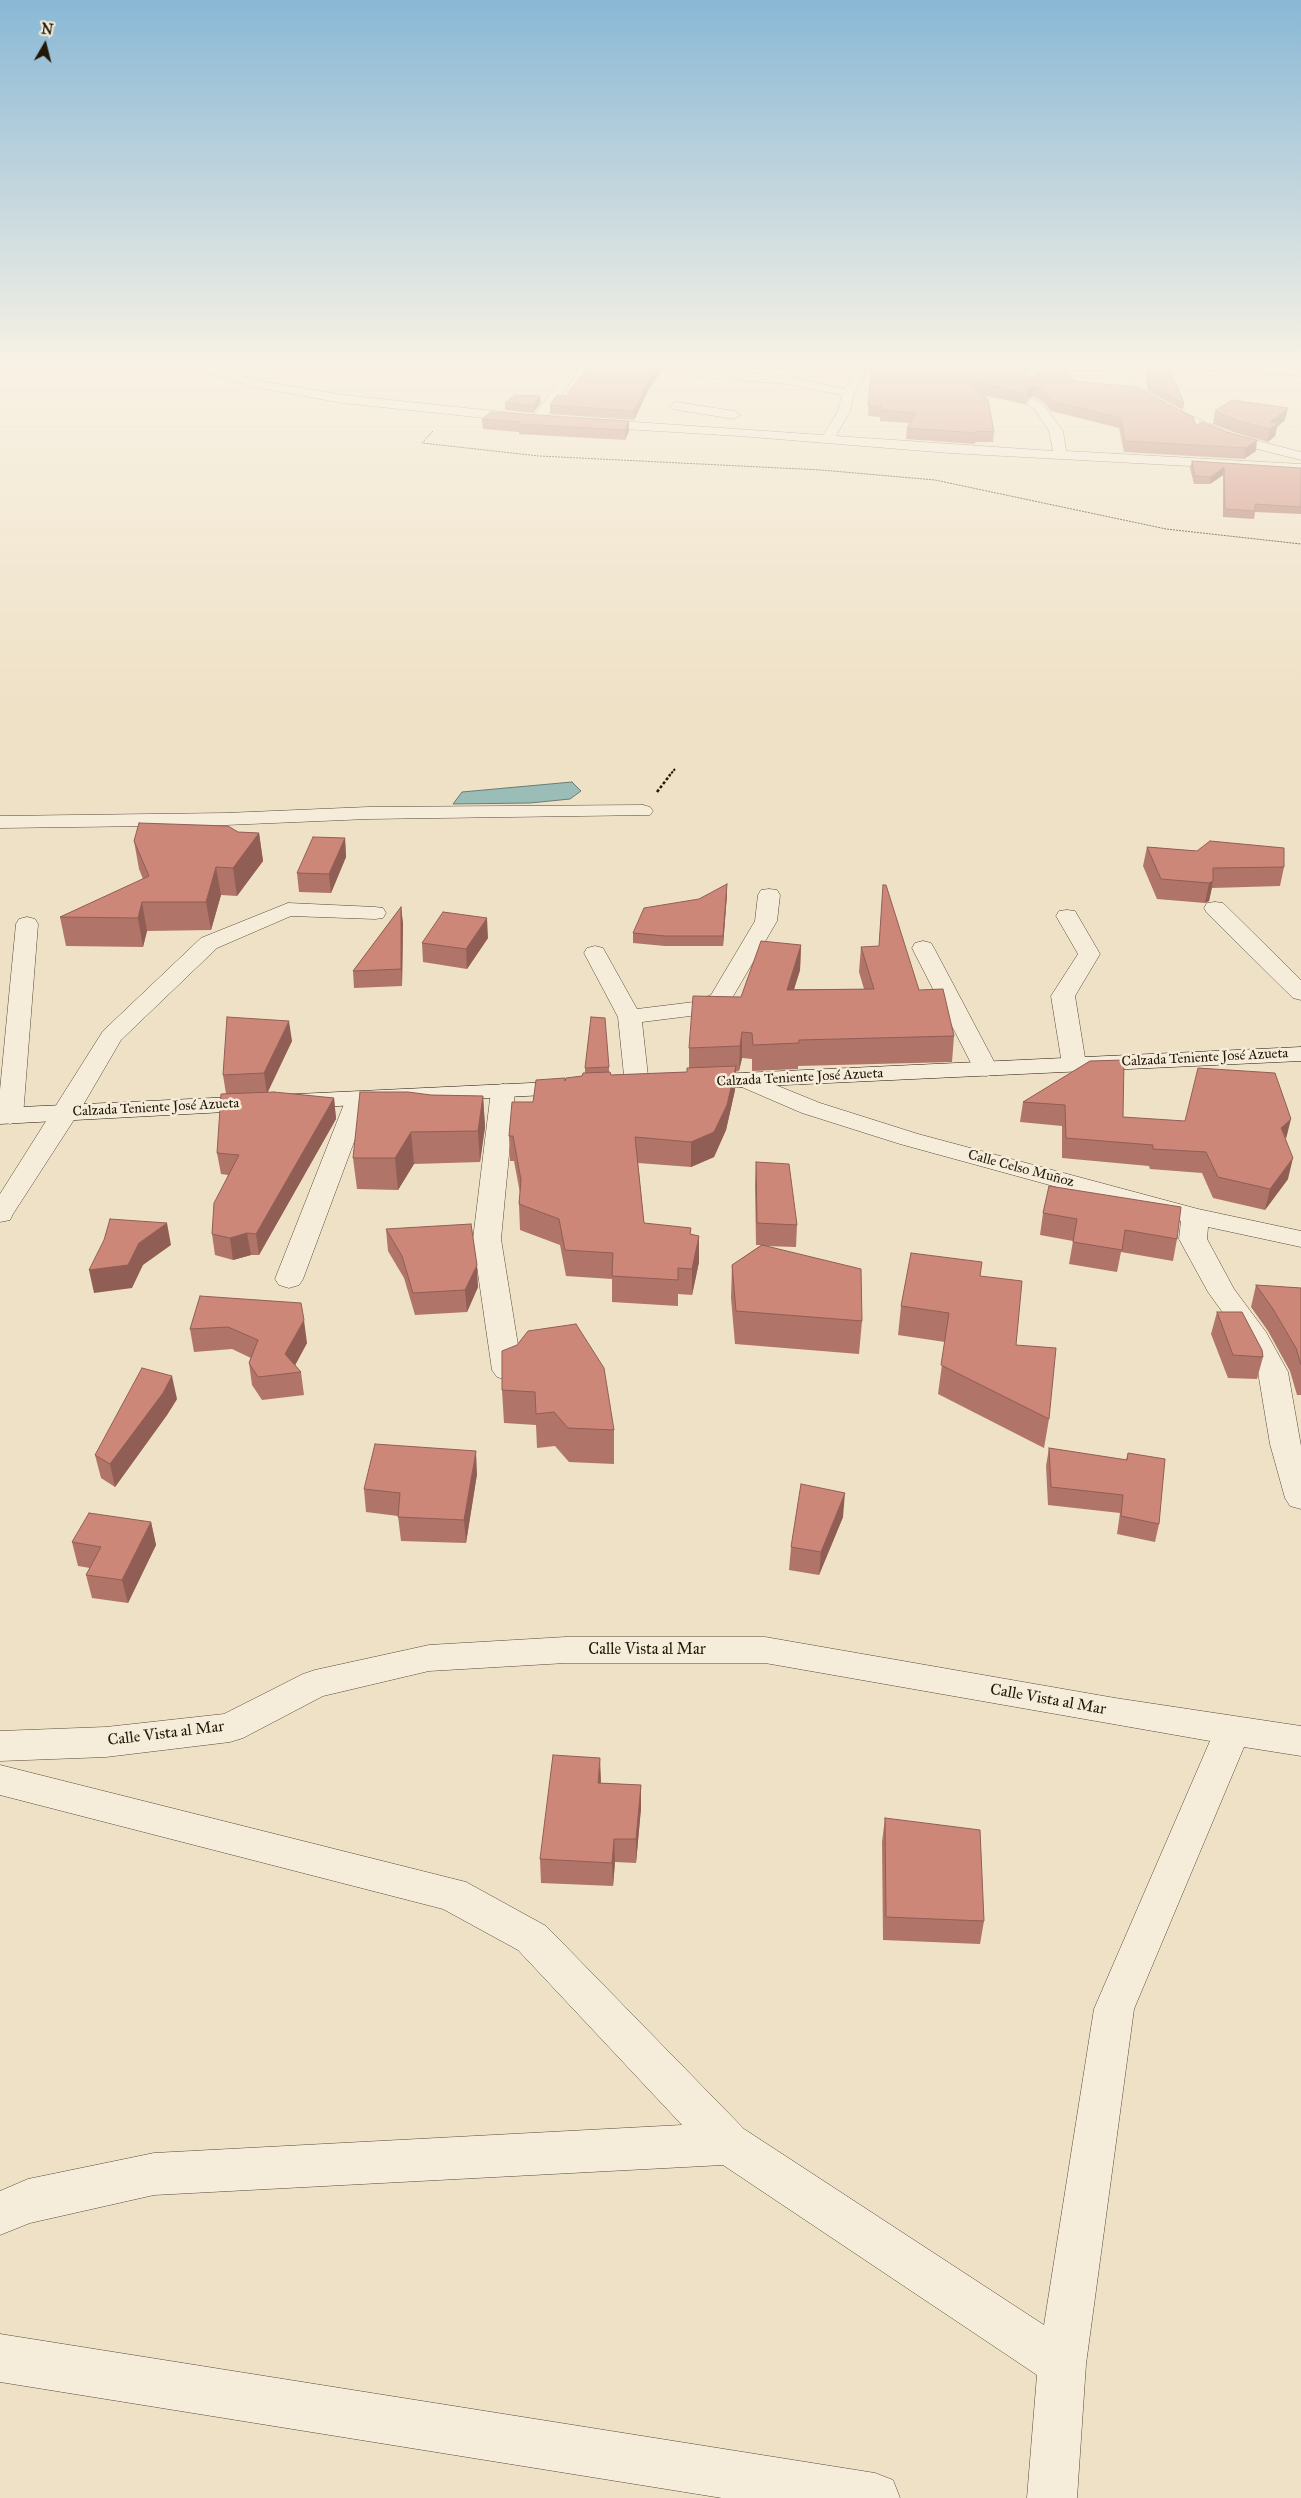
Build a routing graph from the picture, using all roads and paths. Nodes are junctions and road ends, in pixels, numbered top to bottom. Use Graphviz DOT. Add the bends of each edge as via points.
graph roads {
  1 [pos="942,482"];
  2 [pos="1301,544"];
  3 [pos="643,811"];
  4 [pos="0,822"];
  5 [pos="769,895"];
  6 [pos="1215,908"];
  7 [pos="374,913"];
  8 [pos="1067,916"];
  9 [pos="27,924"];
  10 [pos="923,948"];
  11 [pos="595,953"];
  12 [pos="1301,992"];
  13 [pos="630,1017"];
  14 [pos="1301,1054"];
  15 [pos="1074,1064"];
  16 [pos="986,1069"];
  17 [pos="746,1080"];
  18 [pos="637,1085"];
  19 [pos="503,1091"];
  20 [pos="358,1098"];
  21 [pos="66,1112"];
  22 [pos="5,1116"];
  23 [pos="0,1214"];
  24 [pos="1194,1216"];
  25 [pos="1301,1240"];
  26 [pos="289,1279"];
  27 [pos="507,1370"];
  28 [pos="1301,1498"];
  29 [pos="1233,1731"];
  30 [pos="1301,1741"];
  31 [pos="0,1746"];
  32 [pos="0,1780"];
  33 [pos="729,2144"];
  34 [pos="0,2213"];
  35 [pos="0,2358"];
  36 [pos="1062,2364"];
  37 [pos="875,2498"];
  38 [pos="1052,2498"];
  1 -- 2 [label="path" via="1166,529"];
  3 -- 4 [label="street" via="368,813 226,819"];
  5 -- 13 [label="street" via="766,922 720,1000 698,1008"];
  6 -- 12 [label="street"];
  7 -- 21 [label="street" via="288,908 209,944 111,1036"];
  8 -- 15 [label="street" via="1089,954 1063,996"];
  9 -- 22 [label="street"];
  10 -- 16 [label="street"];
  11 -- 13 [label="street"];
  13 -- 18 [label="street"];
  14 -- 15 [label="street, Calzada Teniente José Azueta"];
  15 -- 16 [label="street, Calzada Teniente José Azueta"];
  16 -- 17 [label="street, Calzada Teniente José Azueta"];
  17 -- 18 [label="street, Calzada Teniente José Azueta"];
  17 -- 24 [label="street, Calle Celso Muñoz" via="856,1124"];
  18 -- 19 [label="street, Calzada Teniente José Azueta"];
  19 -- 20 [label="street, Calzada Teniente José Azueta"];
  19 -- 27 [label="street" via="487,1239"];
  20 -- 21 [label="street, Calzada Teniente José Azueta"];
  20 -- 26 [label="street"];
  21 -- 22 [label="street, Calzada Teniente José Azueta"];
  21 -- 23 [label="street"];
  24 -- 25 [label="street, Calle Celso Muñoz"];
  24 -- 28 [label="street" via="1193,1239 1222,1292 1252,1332 1273,1372 1284,1444"];
  29 -- 30 [label="street, Calle Vista al Mar"];
  29 -- 31 [label="street, Calle Vista al Mar" via="765,1650 566,1650 429,1658 315,1684 230,1728 106,1742"];
  29 -- 36 [label="street" via="1114,2009"];
  32 -- 33 [label="street" via="452,1894 532,1938"];
  33 -- 34 [label="street" via="154,2174 28,2201"];
  33 -- 36 [label="street"];
  35 -- 37 [label="street"];
  36 -- 38 [label="street"];
}
